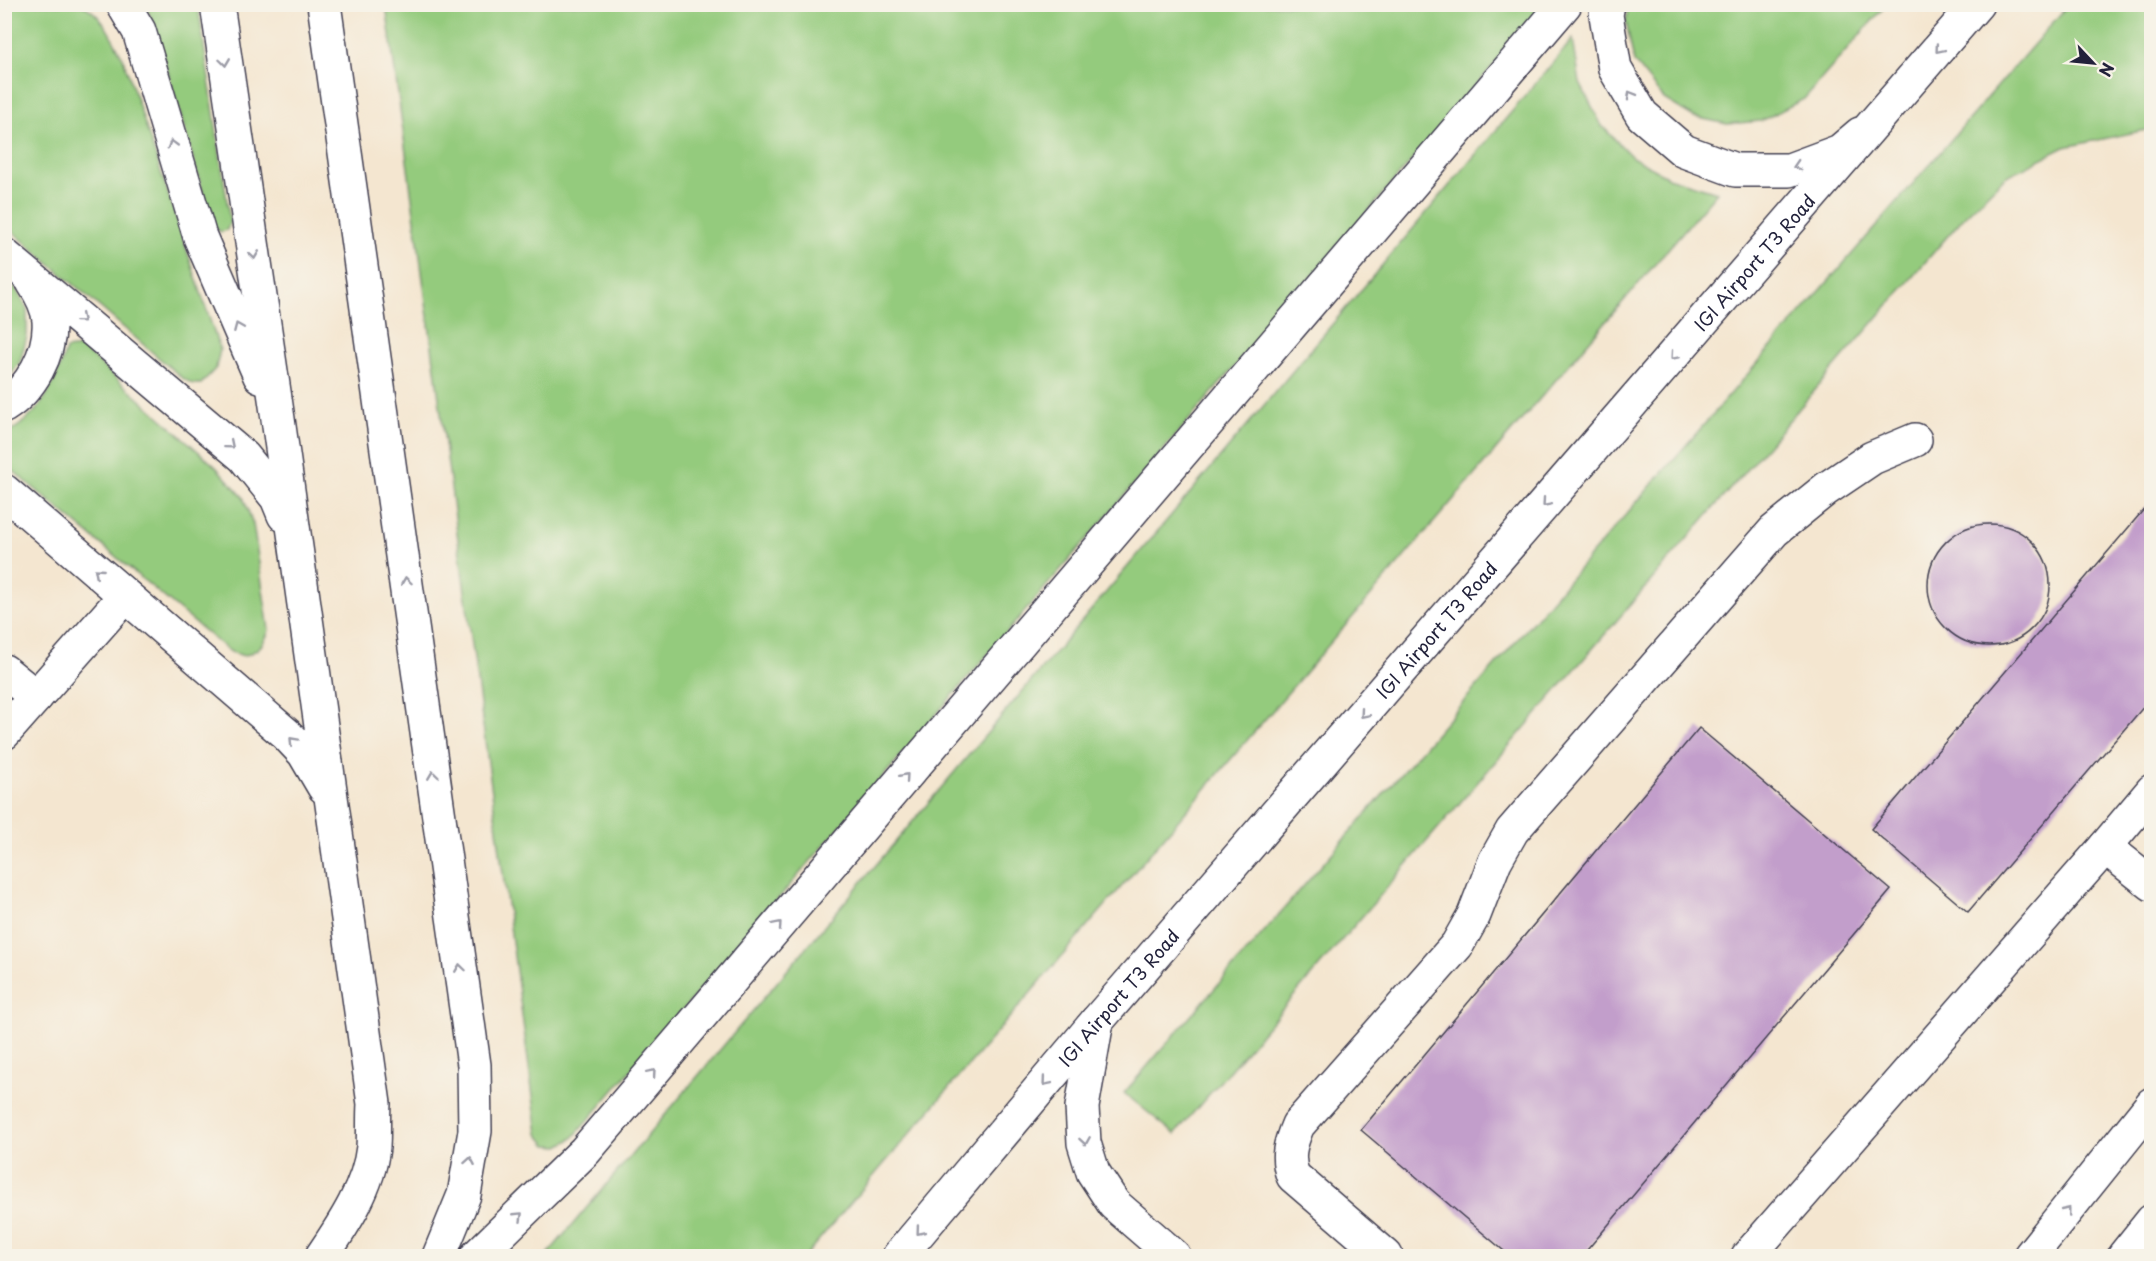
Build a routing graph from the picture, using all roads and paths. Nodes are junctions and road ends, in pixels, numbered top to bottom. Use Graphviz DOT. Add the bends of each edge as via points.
graph roads {
  1 [pos="123,4"];
  2 [pos="217,4"];
  3 [pos="324,4"];
  4 [pos="1565,4"];
  5 [pos="1608,4"];
  6 [pos="1977,4"];
  7 [pos="1882,116"];
  8 [pos="17,265"];
  9 [pos="4,406"];
  10 [pos="278,419"];
  11 [pos="1915,440"];
  12 [pos="4,492"];
  13 [pos="293,539"];
  14 [pos="125,596"];
  15 [pos="4,671"];
  16 [pos="36,698"];
  17 [pos="4,733"];
  18 [pos="2151,792"];
  19 [pos="333,808"];
  20 [pos="2105,847"];
  21 [pos="2151,884"];
  22 [pos="1097,1021"];
  23 [pos="2151,1104"];
  24 [pos="2151,1221"];
  25 [pos="322,1257"];
  26 [pos="439,1257"];
  27 [pos="477,1257"];
  28 [pos="899,1257"];
  29 [pos="1174,1257"];
  30 [pos="1386,1257"];
  31 [pos="1748,1257"];
  32 [pos="2030,1257"];
  33 [pos="2124,1257"];
  10 -- 1 [label="main road, one-way" via="200,237 139,31"];
  2 -- 10 [label="main road, one-way"];
  26 -- 3 [label="main road, one-way" via="464,1195 475,1131 474,1065"];
  27 -- 4 [label="main road, one-way" via="585,1151"];
  7 -- 5 [label="main road, one-way" via="1840,151 1789,170 1735,170 1684,151 1642,116 1615,69 1606,15"];
  6 -- 7 [label="main road, IGI Airport T3 Road, one-way"];
  7 -- 22 [label="main road, IGI Airport T3 Road, one-way"];
  8 -- 9 [label="main road" via="44,300 49,321 47,345 36,373"];
  8 -- 13 [label="main road, one-way" via="244,457 277,498"];
  10 -- 13 [label="main road"];
  11 -- 30 [label="main road" via="1872,458 1774,531 1512,831 1457,945 1298,1125 1288,1163 1293,1176"];
  14 -- 12 [label="main road, one-way"];
  13 -- 19 [label="main road"];
  14 -- 16 [label="main road"];
  19 -- 14 [label="main road, one-way" via="320,777 286,734"];
  15 -- 16 [label="main road"];
  16 -- 17 [label="main road"];
  18 -- 20 [label="main road"];
  19 -- 25 [label="main road" via="374,1104 373,1148 362,1187"];
  20 -- 21 [label="main road"];
  20 -- 31 [label="main road"];
  22 -- 28 [label="main road, IGI Airport T3 Road, one-way"];
  22 -- 29 [label="main road, one-way" via="1082,1107 1084,1143 1093,1172 1114,1204"];
  32 -- 23 [label="main road, one-way"];
  24 -- 33 [label="main road"];
}
